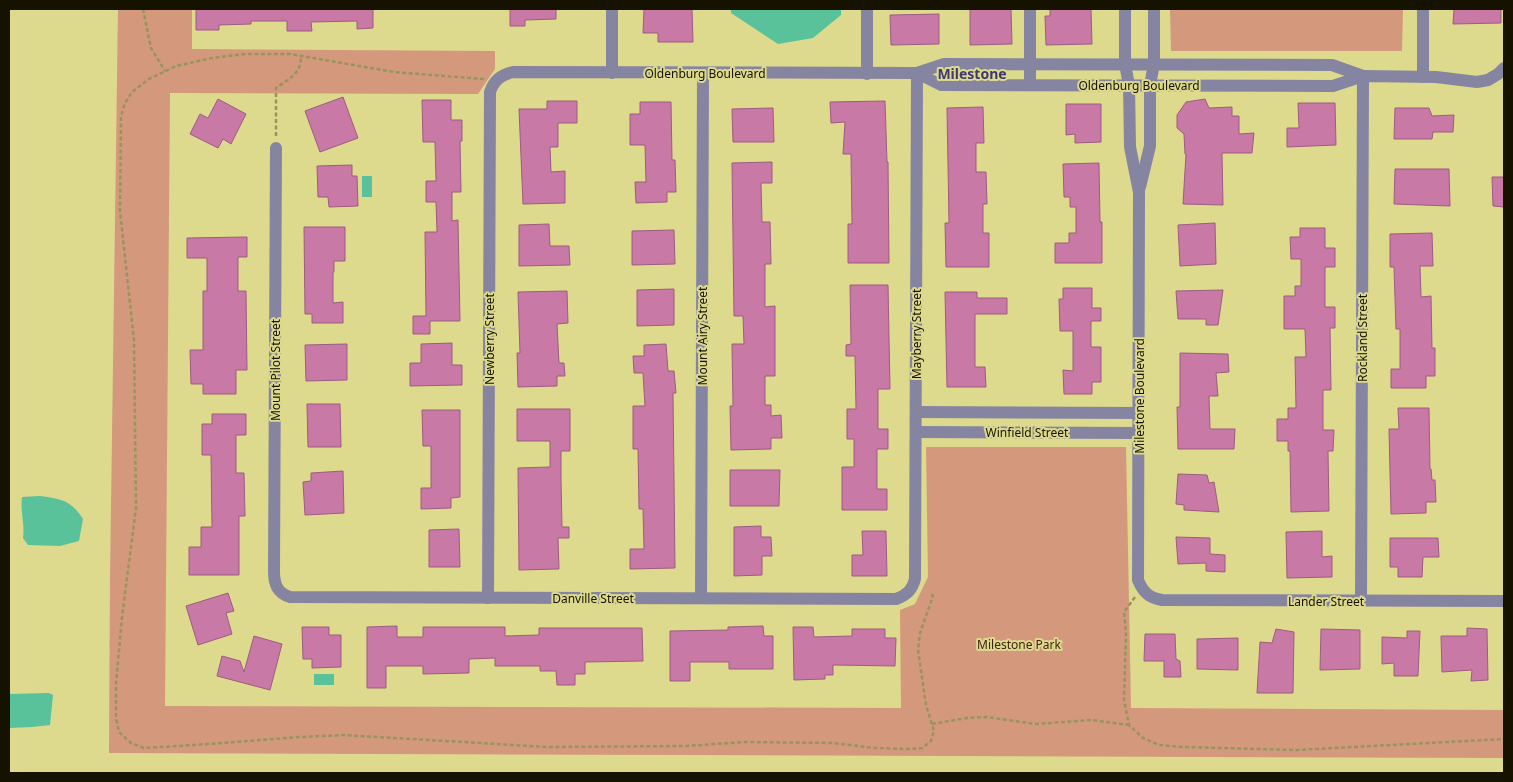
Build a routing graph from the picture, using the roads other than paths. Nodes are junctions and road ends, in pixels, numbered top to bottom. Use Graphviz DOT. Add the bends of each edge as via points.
graph roads {
  1 [pos="612,9"];
  2 [pos="867,9"];
  3 [pos="1030,9"];
  4 [pos="1125,9"];
  5 [pos="1154,9"];
  6 [pos="1423,9"];
  7 [pos="1030,64"];
  8 [pos="1125,64"];
  9 [pos="1154,64"];
  10 [pos="1504,68"];
  11 [pos="612,73"];
  12 [pos="703,73"];
  13 [pos="917,73"];
  14 [pos="867,74"];
  15 [pos="1363,76"];
  16 [pos="1422,77"];
  17 [pos="495,81"];
  18 [pos="1030,84"];
  19 [pos="1130,85"];
  20 [pos="1150,85"];
  21 [pos="276,148"];
  22 [pos="1139,192"];
  23 [pos="916,412"];
  24 [pos="1138,413"];
  25 [pos="916,432"];
  26 [pos="1138,433"];
  27 [pos="278,590"];
  28 [pos="1145,592"];
  29 [pos="908,593"];
  30 [pos="488,598"];
  31 [pos="701,598"];
  32 [pos="1361,601"];
  33 [pos="1504,601"];
  1 -- 11 [label="street"];
  2 -- 14 [label="street"];
  3 -- 7 [label="street"];
  4 -- 8 [label="street, Milestone Boulevard"];
  5 -- 9 [label="street, Milestone Boulevard"];
  6 -- 16 [label="street"];
  7 -- 8 [label="street, Oldenburg Boulevard"];
  7 -- 13 [label="street, Oldenburg Boulevard" via="941,64"];
  7 -- 18 [label="street"];
  8 -- 9 [label="street, Oldenburg Boulevard"];
  8 -- 19 [label="street, Milestone Boulevard"];
  9 -- 15 [label="street, Oldenburg Boulevard" via="1332,65"];
  9 -- 20 [label="street, Milestone Boulevard"];
  10 -- 16 [label="street, Oldenburg Boulevard" via="1488,80 1477,82"];
  11 -- 12 [label="street, Oldenburg Boulevard"];
  11 -- 17 [label="street, Oldenburg Boulevard" via="513,72"];
  12 -- 14 [label="street, Oldenburg Boulevard"];
  12 -- 31 [label="street, Mount Airy Street"];
  13 -- 14 [label="street, Oldenburg Boulevard"];
  13 -- 18 [label="street, Oldenburg Boulevard" via="941,84"];
  13 -- 23 [label="street, Mayberry Street"];
  15 -- 16 [label="street, Oldenburg Boulevard"];
  15 -- 20 [label="street, Oldenburg Boulevard" via="1333,86"];
  15 -- 32 [label="street, Rockland Street"];
  17 -- 30 [label="street, Newberry Street" via="490,92"];
  18 -- 19 [label="street, Oldenburg Boulevard"];
  19 -- 20 [label="street, Oldenburg Boulevard"];
  19 -- 22 [label="street, Milestone Boulevard" via="1130,146"];
  20 -- 22 [label="street, Milestone Boulevard" via="1150,146"];
  21 -- 27 [label="street, Mount Pilot Street" via="274,583"];
  22 -- 24 [label="street, Milestone Boulevard"];
  23 -- 24 [label="street, Winfield Street"];
  23 -- 25 [label="street, Mayberry Street"];
  24 -- 26 [label="street, Milestone Boulevard"];
  25 -- 26 [label="street, Winfield Street"];
  25 -- 29 [label="street, Mayberry Street" via="915,579"];
  26 -- 28 [label="street, Milestone Boulevard" via="1138,580"];
  27 -- 30 [label="street, Danville Street" via="290,597"];
  28 -- 32 [label="street, Lander Street" via="1162,600"];
  29 -- 31 [label="street, Danville Street" via="896,599"];
  30 -- 31 [label="street, Danville Street"];
  32 -- 33 [label="street, Lander Street"];
}
